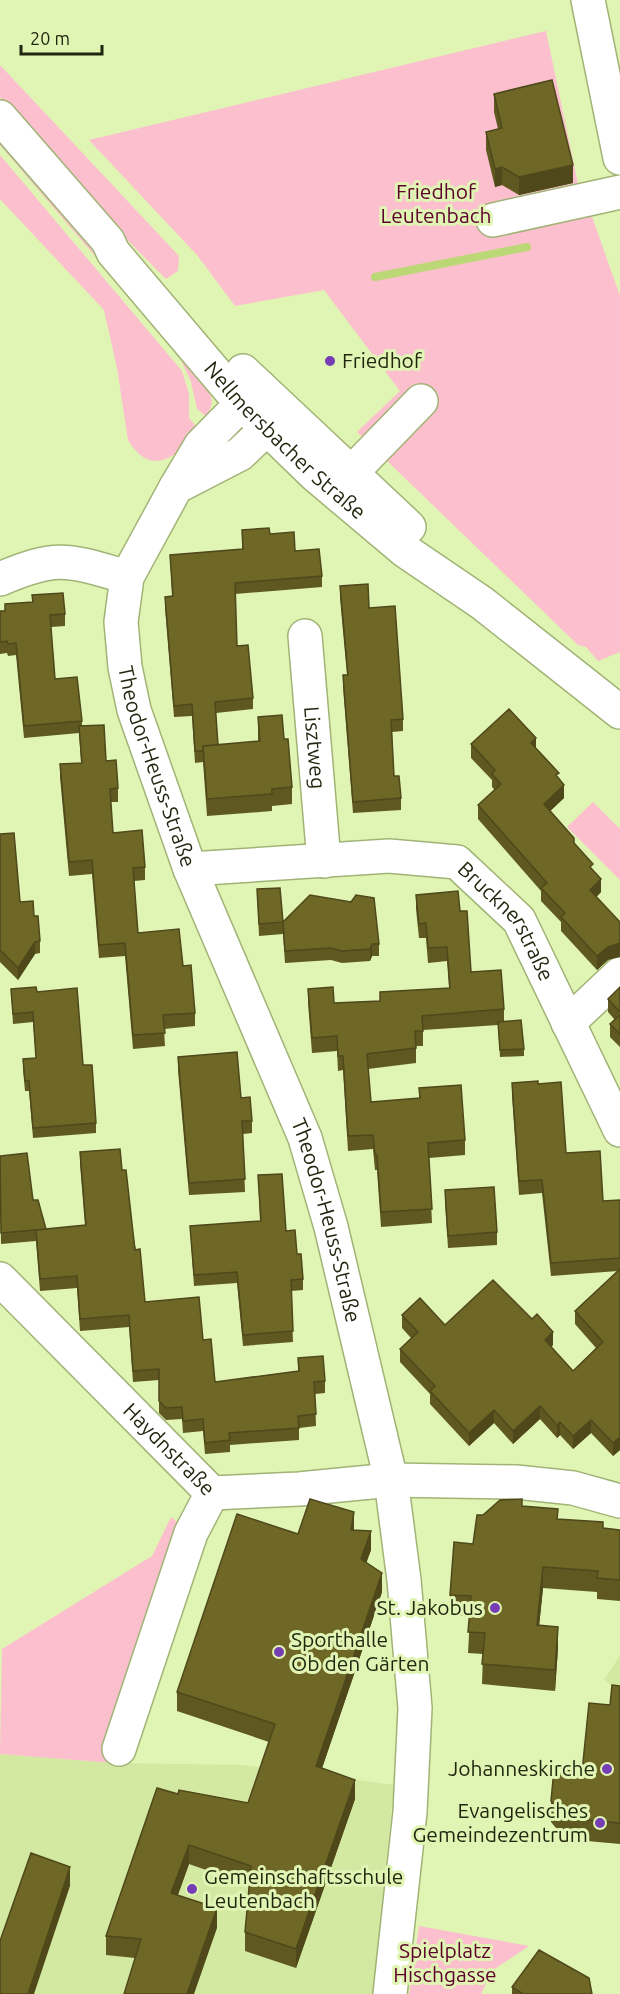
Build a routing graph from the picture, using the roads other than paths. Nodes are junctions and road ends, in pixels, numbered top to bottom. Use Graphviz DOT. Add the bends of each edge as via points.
graph roads {
  1 [pos="588,0"];
  2 [pos="0,117"];
  3 [pos="620,158"];
  4 [pos="620,192"];
  5 [pos="493,220"];
  6 [pos="250,394"];
  7 [pos="421,401"];
  8 [pos="276,420"];
  9 [pos="351,473"];
  10 [pos="176,487"];
  11 [pos="127,577"];
  12 [pos="0,579"];
  13 [pos="482,603"];
  14 [pos="305,636"];
  15 [pos="620,712"];
  16 [pos="324,861"];
  17 [pos="190,869"];
  18 [pos="620,974"];
  19 [pos="568,1023"];
  20 [pos="620,1130"];
  21 [pos="0,1279"];
  22 [pos="391,1480"];
  23 [pos="212,1492"];
  24 [pos="620,1501"];
  25 [pos="119,1749"];
  26 [pos="390,1994"];
  1 -- 3 [label="street"];
  2 -- 6 [label="street, Nellmersbacher Straße" via="113,247"];
  4 -- 5 [label="street"];
  6 -- 8 [label="street, Nellmersbacher Straße"];
  6 -- 10 [label="street, Theodor-Heuss-Straße" via="201,445"];
  7 -- 9 [label="street"];
  8 -- 9 [label="street, Nellmersbacher Straße"];
  8 -- 10 [label="street" via="240,454"];
  8 -- 13 [label="street, Nellmersbacher Straße" via="315,475 404,550"];
  9 -- 13 [label="street, Nellmersbacher Straße" via="415,532"];
  10 -- 11 [label="street, Theodor-Heuss-Straße"];
  11 -- 12 [label="street" via="72,561 47,561"];
  11 -- 17 [label="street, Theodor-Heuss-Straße" via="121,622 134,710"];
  13 -- 15 [label="street, Nellmersbacher Straße"];
  14 -- 16 [label="street, Lisztweg"];
  16 -- 17 [label="street, Brucknerstraße"];
  16 -- 19 [label="street, Brucknerstraße" via="389,856 457,862 519,920"];
  17 -- 22 [label="street, Theodor-Heuss-Straße" via="305,1138 331,1227"];
  18 -- 19 [label="street"];
  19 -- 20 [label="street, Brucknerstraße"];
  21 -- 23 [label="street, Haydnstraße"];
  22 -- 23 [label="street, Haydnstraße"];
  22 -- 24 [label="street, Haydnstraße" via="562,1486"];
  22 -- 26 [label="street, Theodor-Heuss-Straße" via="415,1708 410,1812"];
  23 -- 25 [label="street" via="191,1533"];
}
